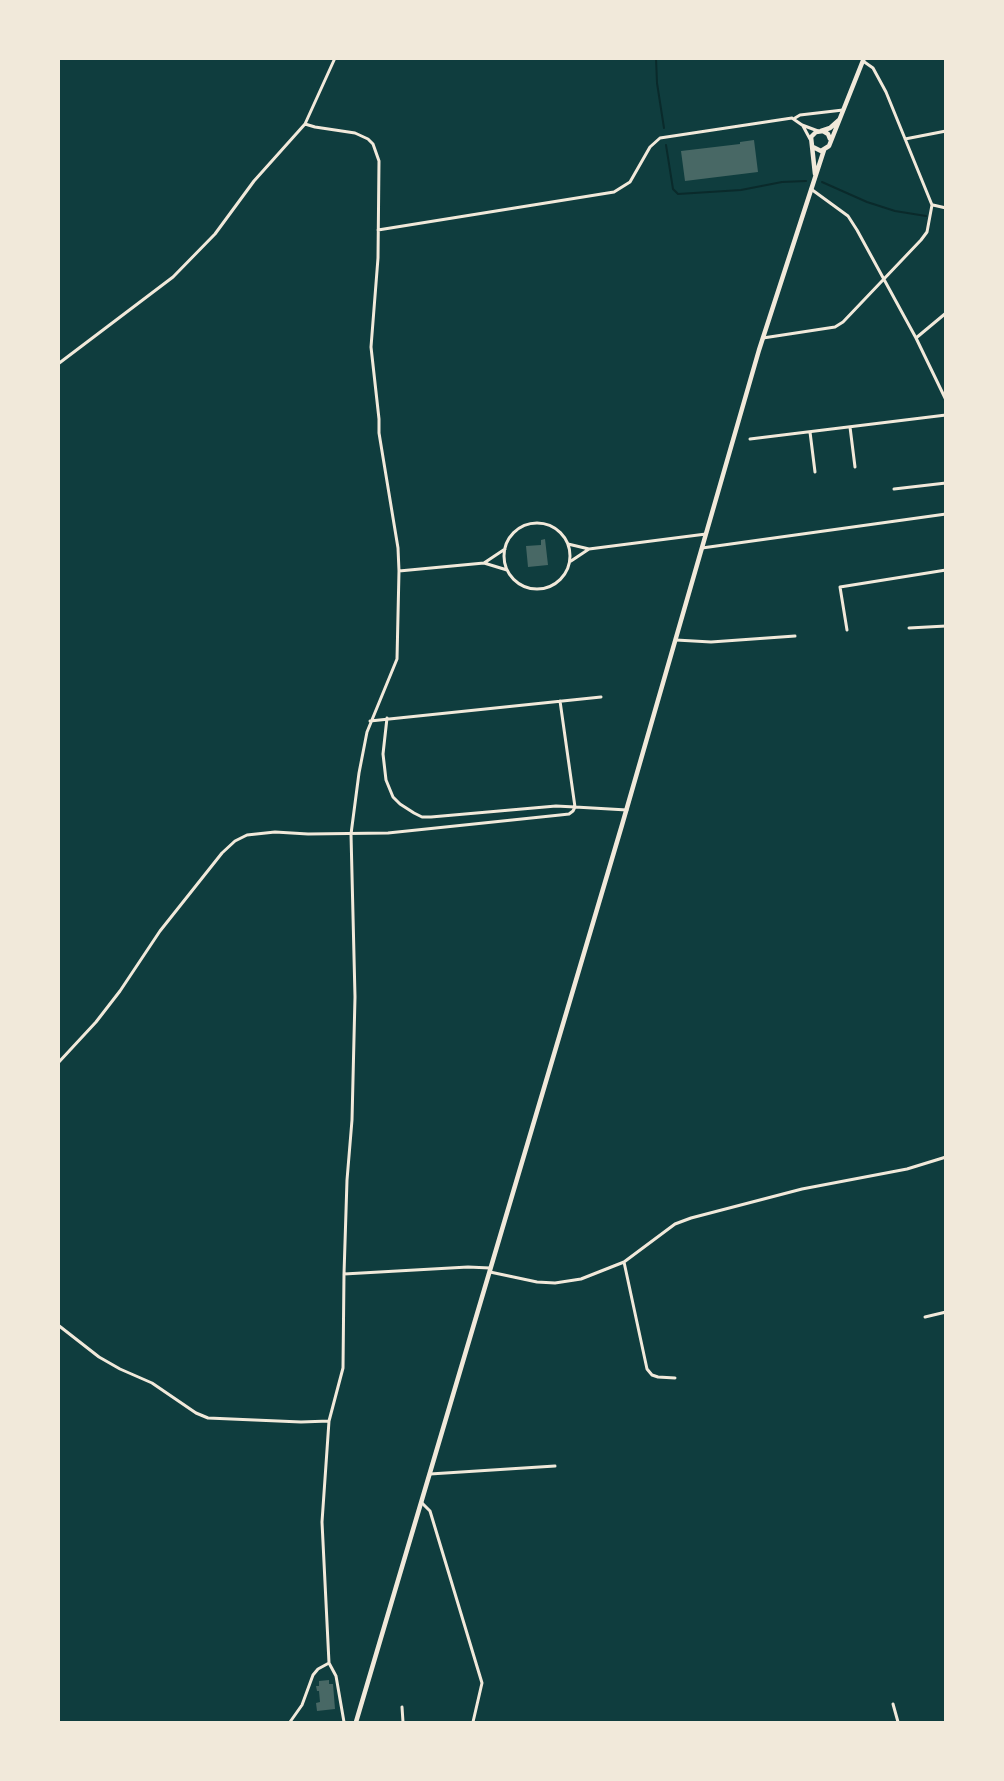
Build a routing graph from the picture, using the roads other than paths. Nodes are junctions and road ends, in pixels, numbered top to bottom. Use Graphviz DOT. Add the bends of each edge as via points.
graph roads {
  1 [pos="335,58"];
  2 [pos="863,60"];
  3 [pos="843,110"];
  4 [pos="795,118"];
  5 [pos="840,118"];
  6 [pos="305,124"];
  7 [pos="802,125"];
  8 [pos="820,131"];
  9 [pos="945,131"];
  10 [pos="905,139"];
  11 [pos="831,140"];
  12 [pos="810,141"];
  13 [pos="813,147"];
  14 [pos="824,150"];
  15 [pos="815,177"];
  16 [pos="811,189"];
  17 [pos="932,205"];
  18 [pos="945,208"];
  19 [pos="378,230"];
  20 [pos="884,279"];
  21 [pos="945,313"];
  22 [pos="763,338"];
  23 [pos="916,338"];
  24 [pos="58,364"];
  25 [pos="945,400"];
  26 [pos="945,415"];
  27 [pos="850,428"];
  28 [pos="810,432"];
  29 [pos="750,439"];
  30 [pos="855,467"];
  31 [pos="815,472"];
  32 [pos="945,483"];
  33 [pos="894,489"];
  34 [pos="945,514"];
  35 [pos="706,534"];
  36 [pos="568,544"];
  37 [pos="702,548"];
  38 [pos="505,549"];
  39 [pos="589,549"];
  40 [pos="570,561"];
  41 [pos="484,563"];
  42 [pos="507,570"];
  43 [pos="945,570"];
  44 [pos="399,571"];
  45 [pos="945,626"];
  46 [pos="909,628"];
  47 [pos="847,630"];
  48 [pos="795,636"];
  49 [pos="675,640"];
  50 [pos="601,697"];
  51 [pos="560,701"];
  52 [pos="387,718"];
  53 [pos="370,721"];
  54 [pos="575,807"];
  55 [pos="627,810"];
  56 [pos="351,834"];
  57 [pos="58,1063"];
  58 [pos="945,1157"];
  59 [pos="624,1262"];
  60 [pos="491,1270"];
  61 [pos="344,1274"];
  62 [pos="945,1312"];
  63 [pos="926,1317"];
  64 [pos="58,1325"];
  65 [pos="675,1377"];
  66 [pos="329,1421"];
  67 [pos="555,1466"];
  68 [pos="430,1474"];
  69 [pos="421,1502"];
  70 [pos="329,1663"];
  71 [pos="893,1704"];
  72 [pos="402,1707"];
  73 [pos="290,1722"];
  74 [pos="344,1722"];
  75 [pos="356,1722"];
  76 [pos="403,1722"];
  77 [pos="473,1722"];
  78 [pos="898,1722"];
  1 -- 6 [label="street"];
  2 -- 3 [label="main road"];
  2 -- 10 [label="street" via="877,72"];
  3 -- 4 [label="street"];
  3 -- 5 [label="main road"];
  4 -- 7 [label="street"];
  4 -- 19 [label="street" via="660,138 650,147 630,182 614,192"];
  5 -- 8 [label="main road"];
  5 -- 11 [label="main road"];
  6 -- 19 [label="street" via="356,133 373,144 379,161"];
  6 -- 24 [label="street" via="254,181 215,234 173,278"];
  7 -- 8 [label="street"];
  7 -- 12 [label="street"];
  8 -- 11 [label="main road"];
  8 -- 12 [label="main road"];
  9 -- 10 [label="street"];
  10 -- 17 [label="street"];
  11 -- 14 [label="main road"];
  12 -- 13 [label="main road"];
  13 -- 14 [label="main road"];
  13 -- 15 [label="main road"];
  14 -- 15 [label="main road"];
  15 -- 16 [label="main road"];
  16 -- 20 [label="street" via="848,216"];
  16 -- 22 [label="main road"];
  17 -- 18 [label="street"];
  17 -- 20 [label="street" via="927,232"];
  19 -- 44 [label="street" via="371,347"];
  20 -- 22 [label="street" via="835,327"];
  20 -- 23 [label="street"];
  21 -- 23 [label="street"];
  22 -- 35 [label="main road"];
  23 -- 25 [label="street"];
  26 -- 27 [label="street"];
  27 -- 28 [label="street"];
  27 -- 30 [label="street"];
  28 -- 29 [label="street"];
  28 -- 31 [label="street"];
  32 -- 33 [label="street"];
  34 -- 37 [label="street"];
  35 -- 37 [label="main road"];
  35 -- 39 [label="street"];
  36 -- 38 [label="street" via="548,525 530,524 514,533"];
  36 -- 39 [label="street"];
  36 -- 40 [label="street"];
  37 -- 49 [label="main road"];
  38 -- 41 [label="street"];
  38 -- 42 [label="street"];
  39 -- 40 [label="street"];
  40 -- 42 [label="street" via="560,580 541,589 521,585"];
  41 -- 42 [label="street"];
  41 -- 44 [label="street"];
  43 -- 47 [label="street" via="840,587"];
  44 -- 53 [label="street" via="397,659"];
  45 -- 46 [label="street"];
  48 -- 49 [label="street" via="711,642"];
  49 -- 55 [label="main road"];
  50 -- 51 [label="street"];
  51 -- 52 [label="street"];
  51 -- 54 [label="street"];
  52 -- 53 [label="street"];
  52 -- 54 [label="street" via="383,754 386,780 393,797 422,817"];
  53 -- 56 [label="street"];
  54 -- 55 [label="street"];
  54 -- 56 [label="street" via="569,814 442,829"];
  55 -- 60 [label="main road"];
  56 -- 57 [label="street" via="257,833 235,841 160,931 96,1022"];
  56 -- 61 [label="street" via="355,997"];
  58 -- 59 [label="street" via="691,1218 675,1224"];
  59 -- 60 [label="street" via="581,1279 558,1283 537,1282"];
  59 -- 65 [label="street" via="647,1369 658,1377"];
  60 -- 61 [label="street" via="468,1267"];
  60 -- 68 [label="main road"];
  61 -- 66 [label="street" via="343,1368"];
  62 -- 63 [label="street"];
  64 -- 66 [label="street" via="99,1357 152,1383 208,1418"];
  66 -- 70 [label="street" via="322,1522"];
  67 -- 68 [label="street"];
  68 -- 69 [label="main road"];
  69 -- 75 [label="main road"];
  69 -- 77 [label="street" via="430,1511 482,1683"];
  70 -- 73 [label="street" via="313,1675 302,1705"];
  70 -- 74 [label="street" via="336,1676"];
  71 -- 78 [label="street"];
  72 -- 76 [label="street"];
}
